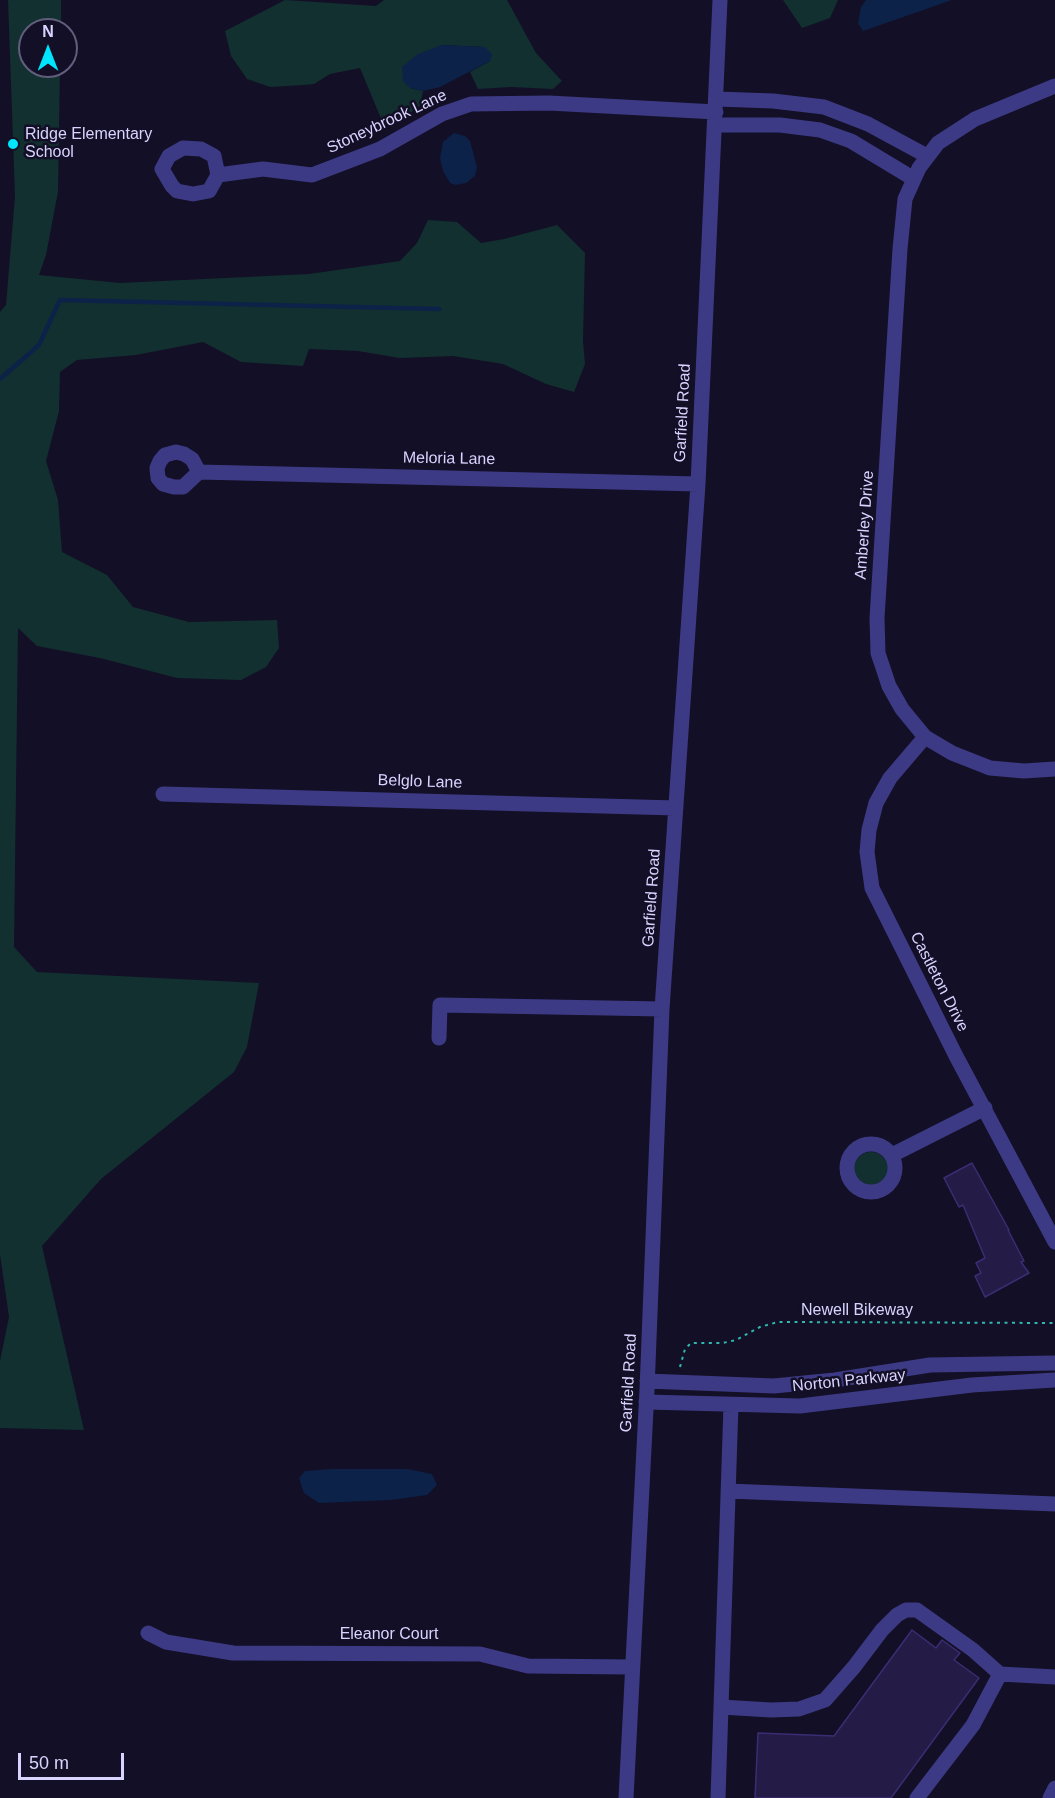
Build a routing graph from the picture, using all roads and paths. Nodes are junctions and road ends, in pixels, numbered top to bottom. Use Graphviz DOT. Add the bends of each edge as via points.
graph roads {
  1 [pos="720,0"];
  2 [pos="1055,86"];
  3 [pos="716,112"];
  4 [pos="920,168"];
  5 [pos="218,175"];
  6 [pos="199,472"];
  7 [pos="698,484"];
  8 [pos="926,737"];
  9 [pos="1055,769"];
  10 [pos="163,794"];
  11 [pos="676,808"];
  12 [pos="662,1009"];
  13 [pos="439,1038"];
  14 [pos="985,1108"];
  15 [pos="892,1155"];
  16 [pos="1055,1242"];
  17 [pos="1055,1323"];
  18 [pos="1055,1363"];
  19 [pos="680,1367"];
  20 [pos="1055,1380"];
  21 [pos="647,1381"];
  22 [pos="646,1402"];
  23 [pos="731,1405"];
  24 [pos="728,1491"];
  25 [pos="1055,1504"];
  26 [pos="148,1632"];
  27 [pos="632,1667"];
  28 [pos="1000,1674"];
  29 [pos="1055,1677"];
  30 [pos="721,1707"];
  31 [pos="1055,1788"];
  32 [pos="626,1798"];
  33 [pos="718,1798"];
  34 [pos="916,1798"];
  35 [pos="1050,1798"];
  1 -- 3 [label="street, Garfield Road"];
  2 -- 4 [label="street" via="975,119 938,143"];
  3 -- 4 [label="street" via="820,130"];
  3 -- 4 [label="street" via="773,101 824,107 868,124"];
  3 -- 5 [label="street, Stoneybrook Lane" via="549,103 471,104 312,176 263,169"];
  3 -- 7 [label="street, Garfield Road"];
  4 -- 8 [label="street, Amberley Drive" via="903,212 877,639 889,686"];
  6 -- 7 [label="street, Meloria Lane"];
  7 -- 11 [label="street, Garfield Road"];
  8 -- 9 [label="street, Amberley Drive" via="952,753 990,768"];
  8 -- 14 [label="street, Castleton Drive" via="890,778 876,803 869,830 868,870 874,897"];
  10 -- 11 [label="street, Belglo Lane"];
  11 -- 12 [label="street, Garfield Road"];
  12 -- 13 [label="street" via="440,1005"];
  12 -- 21 [label="street, Garfield Road"];
  14 -- 15 [label="street"];
  14 -- 16 [label="street, Castleton Drive"];
  17 -- 19 [label="path, Newell Bikeway" via="778,1322 736,1340 691,1343 685,1348"];
  18 -- 21 [label="street, Norton Parkway" via="930,1365 774,1386"];
  20 -- 23 [label="street, Norton Parkway" via="972,1385 800,1406"];
  21 -- 22 [label="street, Garfield Road"];
  22 -- 23 [label="street, Norton Parkway"];
  22 -- 27 [label="street, Garfield Road"];
  23 -- 24 [label="street"];
  24 -- 25 [label="street"];
  24 -- 30 [label="street"];
  26 -- 27 [label="street, Eleanor Court" via="166,1642 233,1653 480,1654 528,1666"];
  27 -- 32 [label="street, Garfield Road"];
  28 -- 29 [label="street"];
  28 -- 30 [label="street" via="917,1610 906,1610 882,1630 825,1700 799,1709"];
  28 -- 34 [label="street" via="973,1725"];
  30 -- 33 [label="street"];
  31 -- 35 [label="street"];
}
